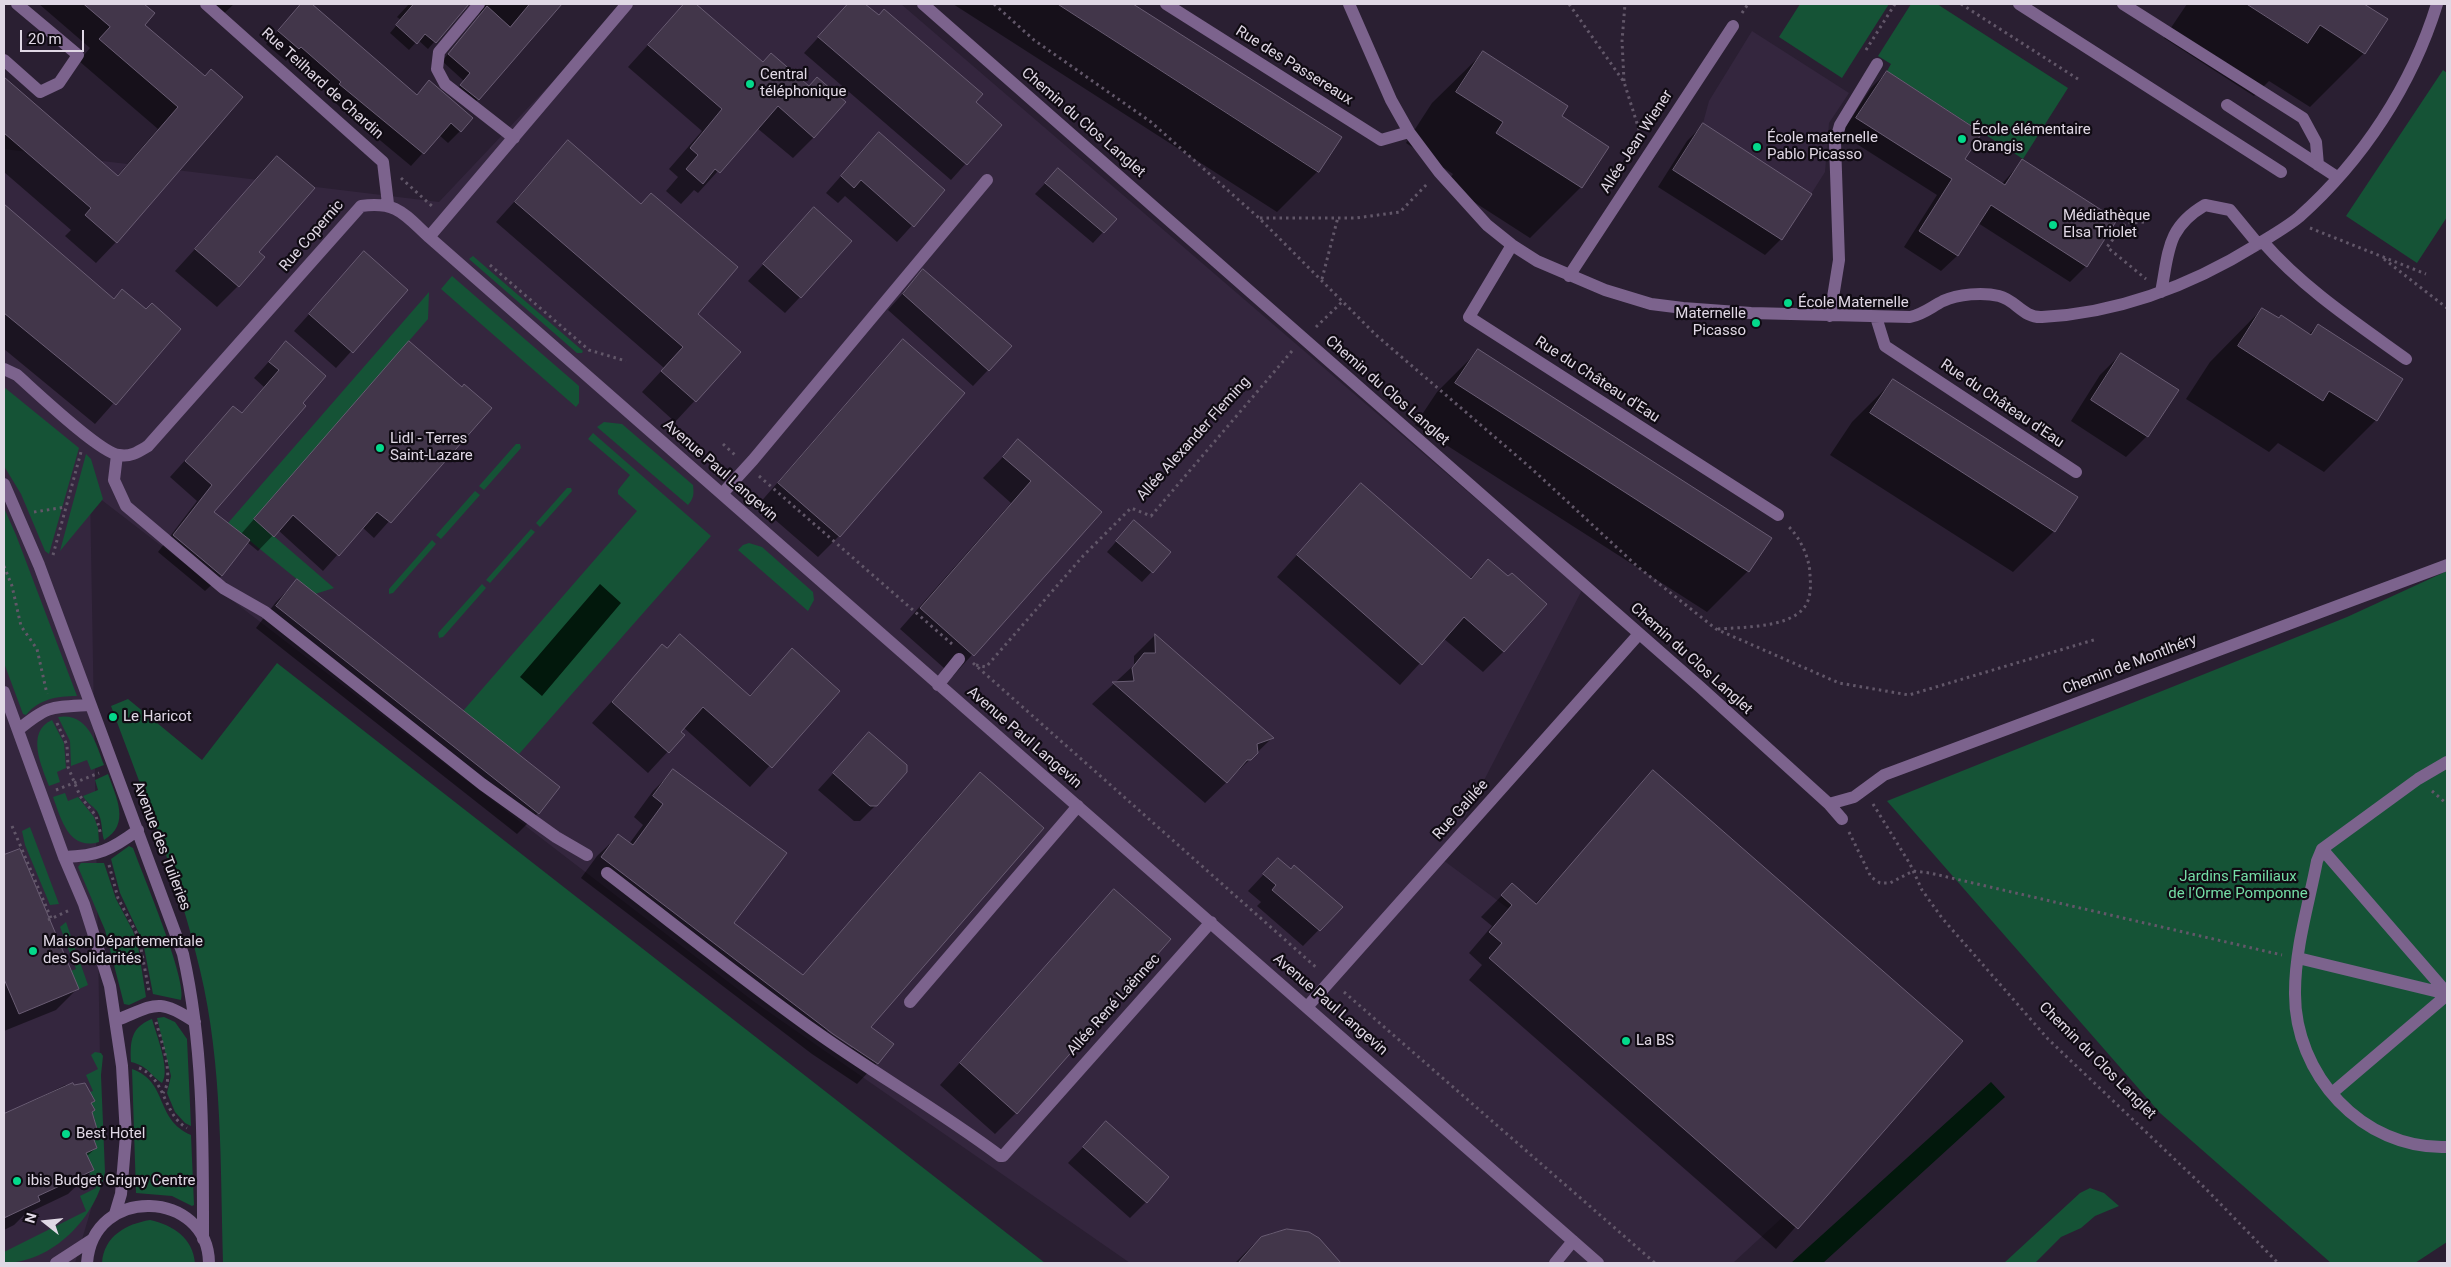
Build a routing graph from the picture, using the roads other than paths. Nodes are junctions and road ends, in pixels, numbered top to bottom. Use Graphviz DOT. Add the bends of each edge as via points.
graph roads {
  1 [pos="17,4"];
  2 [pos="206,4"];
  3 [pos="479,4"];
  4 [pos="627,4"];
  5 [pos="923,4"];
  6 [pos="1166,4"];
  7 [pos="1349,4"];
  8 [pos="2020,4"];
  9 [pos="2123,4"];
  10 [pos="2437,4"];
  11 [pos="1733,26"];
  12 [pos="4,60"];
  13 [pos="1877,64"];
  14 [pos="2227,105"];
  15 [pos="1409,132"];
  16 [pos="514,138"];
  17 [pos="2318,164"];
  18 [pos="2281,172"];
  19 [pos="2337,177"];
  20 [pos="987,180"];
  21 [pos="388,204"];
  22 [pos="429,238"];
  23 [pos="2260,243"];
  24 [pos="1512,245"];
  25 [pos="1569,276"];
  26 [pos="2161,292"];
  27 [pos="1830,316"];
  28 [pos="1876,317"];
  29 [pos="2406,359"];
  30 [pos="4,369"];
  31 [pos="117,455"];
  32 [pos="2076,472"];
  33 [pos="4,484"];
  34 [pos="722,494"];
  35 [pos="1778,515"];
  36 [pos="2447,565"];
  37 [pos="1639,634"];
  38 [pos="963,658"];
  39 [pos="938,684"];
  40 [pos="4,692"];
  41 [pos="89,705"];
  42 [pos="18,730"];
  43 [pos="2447,762"];
  44 [pos="1829,804"];
  45 [pos="1078,806"];
  46 [pos="1842,819"];
  47 [pos="138,830"];
  48 [pos="2322,848"];
  49 [pos="587,855"];
  50 [pos="64,857"];
  51 [pos="607,873"];
  52 [pos="1211,922"];
  53 [pos="2298,958"];
  54 [pos="2447,994"];
  55 [pos="910,1002"];
  56 [pos="1307,1007"];
  57 [pos="117,1020"];
  58 [pos="195,1022"];
  59 [pos="2332,1093"];
  60 [pos="2447,1147"];
  61 [pos="115,1214"];
  62 [pos="93,1239"];
  63 [pos="203,1239"];
  64 [pos="1573,1241"];
  65 [pos="56,1263"];
  66 [pos="87,1263"];
  67 [pos="209,1263"];
  68 [pos="1555,1263"];
  69 [pos="1598,1263"];
  1 -- 12 [label="street" via="78,55 58,83 40,92"];
  2 -- 21 [label="street, Rue Teilhard de Chardin" via="375,153 383,162"];
  3 -- 16 [label="street" via="439,52 437,70 445,84"];
  4 -- 16 [label="street"];
  5 -- 37 [label="street, Chemin du Clos Langlet"];
  6 -- 15 [label="street, Rue des Passereaux" via="1381,140"];
  7 -- 15 [label="street" via="1391,100"];
  8 -- 18 [label="street"];
  9 -- 17 [label="street" via="2303,118 2316,142"];
  10 -- 19 [label="street" via="2410,70 2386,115"];
  11 -- 25 [label="street, Allée Jean Wiener"];
  13 -- 27 [label="street" via="1840,125 1835,143 1839,260"];
  14 -- 17 [label="street"];
  15 -- 24 [label="street" via="1439,172 1487,225"];
  16 -- 22 [label="street"];
  17 -- 19 [label="street"];
  19 -- 23 [label="street" via="2298,218"];
  20 -- 34 [label="street"];
  21 -- 22 [label="street" via="404,214"];
  21 -- 31 [label="street, Rue Copernic" via="360,206 148,446 131,456"];
  22 -- 34 [label="street, Avenue Paul Langevin"];
  23 -- 26 [label="street" via="2228,264"];
  23 -- 26 [label="street" via="2230,210 2205,205 2188,215 2171,239"];
  23 -- 29 [label="street" via="2327,302"];
  24 -- 25 [label="street"];
  24 -- 35 [label="street, Rue du Château d'Eau" via="1469,317"];
  25 -- 27 [label="street" via="1651,304"];
  26 -- 28 [label="street" via="2100,309 2040,318 2030,316 2009,300 1992,295 1951,298 1923,314"];
  27 -- 28 [label="street"];
  28 -- 32 [label="street, Rue du Château d'Eau" via="1885,346"];
  30 -- 31 [label="street" via="17,376 100,447"];
  31 -- 49 [label="street" via="114,480 126,506 223,588 265,612 482,784"];
  33 -- 41 [label="street, Avenue des Tuileries" via="39,565"];
  34 -- 39 [label="street, Avenue Paul Langevin"];
  36 -- 44 [label="street, Chemin de Montlhéry" via="1884,775 1854,797"];
  37 -- 44 [label="street, Chemin du Clos Langlet"];
  37 -- 56 [label="street, Rue Galilée"];
  38 -- 39 [label="street"];
  39 -- 45 [label="street, Avenue Paul Langevin"];
  40 -- 42 [label="street"];
  41 -- 42 [label="street" via="51,708 40,712"];
  41 -- 47 [label="street, Avenue des Tuileries"];
  42 -- 50 [label="street"];
  43 -- 48 [label="street"];
  44 -- 46 [label="street, Chemin du Clos Langlet"];
  45 -- 52 [label="street, Avenue Paul Langevin"];
  45 -- 55 [label="street"];
  47 -- 50 [label="street" via="105,852"];
  47 -- 58 [label="street, Avenue des Tuileries" via="181,946"];
  48 -- 53 [label="street"];
  48 -- 54 [label="street"];
  50 -- 57 [label="street" via="95,935"];
  51 -- 52 [label="street, Allée René Laënnec" via="811,1028 1000,1156"];
  52 -- 56 [label="street, Avenue Paul Langevin"];
  53 -- 54 [label="street"];
  53 -- 59 [label="street" via="2294,991 2301,1040 2310,1062"];
  54 -- 59 [label="street"];
  56 -- 64 [label="street, Avenue Paul Langevin"];
  57 -- 58 [label="street" via="152,1006 173,1007"];
  57 -- 61 [label="street" via="126,1135 121,1194"];
  58 -- 63 [label="street, Avenue des Tuileries" via="202,1131"];
  59 -- 60 [label="street" via="2346,1110 2380,1132 2400,1140"];
  61 -- 62 [label="street"];
  61 -- 63 [label="street" via="134,1206 154,1205 174,1210 191,1222"];
  62 -- 65 [label="street"];
  62 -- 66 [label="street"];
  63 -- 67 [label="street"];
  64 -- 68 [label="street"];
  64 -- 69 [label="street, Avenue Paul Langevin"];
}
